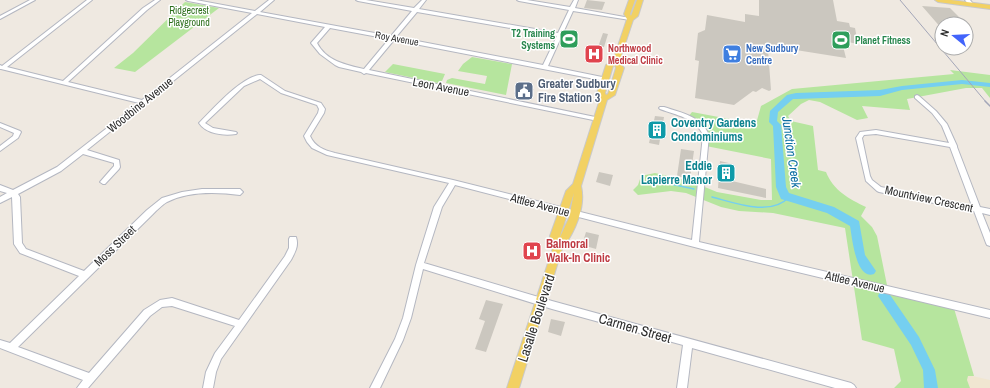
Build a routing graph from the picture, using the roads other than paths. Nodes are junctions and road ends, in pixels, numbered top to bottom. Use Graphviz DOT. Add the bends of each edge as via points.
graph roads {
  1 [pos="33,0"];
  2 [pos="90,0"];
  3 [pos="158,0"];
  4 [pos="188,0"];
  5 [pos="272,0"];
  6 [pos="358,0"];
  7 [pos="424,0"];
  8 [pos="519,0"];
  9 [pos="576,0"];
  10 [pos="632,0"];
  11 [pos="640,0"];
  12 [pos="938,0"];
  13 [pos="970,2"];
  14 [pos="990,7"];
  15 [pos="572,8"];
  16 [pos="416,10"];
  17 [pos="256,12"];
  18 [pos="0,18"];
  19 [pos="630,19"];
  20 [pos="329,26"];
  21 [pos="560,35"];
  22 [pos="393,38"];
  23 [pos="616,62"];
  24 [pos="545,67"];
  25 [pos="1,68"];
  26 [pos="364,72"];
  27 [pos="606,79"];
  28 [pos="64,83"];
  29 [pos="917,97"];
  30 [pos="604,99"];
  31 [pos="143,102"];
  32 [pos="662,108"];
  33 [pos="598,119"];
  34 [pos="0,125"];
  35 [pos="234,133"];
  36 [pos="954,146"];
  37 [pos="0,149"];
  38 [pos="82,151"];
  39 [pos="103,182"];
  40 [pos="453,182"];
  41 [pos="578,186"];
  42 [pos="0,188"];
  43 [pos="240,192"];
  44 [pos="13,193"];
  45 [pos="0,200"];
  46 [pos="978,210"];
  47 [pos="564,212"];
  48 [pos="990,212"];
  49 [pos="574,214"];
  50 [pos="294,239"];
  51 [pos="990,243"];
  52 [pos="695,244"];
  53 [pos="558,248"];
  54 [pos="420,265"];
  55 [pos="86,275"];
  56 [pos="541,302"];
  57 [pos="990,314"];
  58 [pos="241,324"];
  59 [pos="688,343"];
  60 [pos="0,344"];
  61 [pos="11,348"];
  62 [pos="91,378"];
  63 [pos="82,388"];
  64 [pos="208,388"];
  65 [pos="375,388"];
  66 [pos="513,388"];
  67 [pos="682,388"];
  68 [pos="851,388"];
  1 -- 18 [label="street"];
  2 -- 25 [label="street"];
  3 -- 28 [label="street"];
  4 -- 17 [label="street, Roy Avenue"];
  5 -- 17 [label="street, Woodbine Avenue"];
  6 -- 16 [label="street"];
  7 -- 16 [label="street"];
  8 -- 15 [label="street"];
  9 -- 15 [label="street"];
  10 -- 19 [label="main road, Lasalle Boulevard" via="627,14"];
  11 -- 19 [label="main road, Lasalle Boulevard" via="635,16"];
  12 -- 13 [label="main road"];
  13 -- 14 [label="main road"];
  15 -- 19 [label="street"];
  15 -- 21 [label="street"];
  16 -- 21 [label="street"];
  16 -- 22 [label="street"];
  17 -- 20 [label="street, Roy Avenue"];
  17 -- 31 [label="street, Woodbine Avenue"];
  19 -- 23 [label="main road, Lasalle Boulevard"];
  20 -- 22 [label="street, Roy Avenue"];
  20 -- 26 [label="street, Leon Avenue" via="317,38 314,43 316,47 333,62"];
  21 -- 24 [label="street"];
  22 -- 24 [label="street, Roy Avenue"];
  22 -- 26 [label="street"];
  23 -- 27 [label="main road, Lasalle Boulevard" via="610,65"];
  23 -- 30 [label="main road, Lasalle Boulevard" via="620,68 611,95"];
  24 -- 27 [label="street, Roy Avenue"];
  25 -- 28 [label="street"];
  26 -- 33 [label="street, Leon Avenue"];
  27 -- 30 [label="main road, Lasalle Boulevard" via="601,93"];
  28 -- 31 [label="street"];
  29 -- 36 [label="street" via="940,117"];
  30 -- 33 [label="main road, Lasalle Boulevard"];
  31 -- 38 [label="street, Woodbine Avenue"];
  32 -- 52 [label="street" via="693,120 706,135"];
  33 -- 41 [label="main road, Lasalle Boulevard"];
  34 -- 37 [label="street" via="18,132 16,137"];
  35 -- 40 [label="street, Attlee Avenue" via="205,127 202,123 242,85 253,78 261,77 283,92 319,104 322,109 321,115 307,136 309,144 316,148 334,155"];
  36 -- 46 [label="street"];
  36 -- 46 [label="street, Mountview Crescent" via="876,132 862,133 859,138 867,176 879,189"];
  38 -- 39 [label="street" via="117,162 117,167"];
  38 -- 44 [label="street, Woodbine Avenue" via="59,169"];
  40 -- 47 [label="street, Attlee Avenue"];
  40 -- 54 [label="street" via="438,207"];
  41 -- 47 [label="main road, Lasalle Boulevard" via="570,191"];
  41 -- 49 [label="main road, Lasalle Boulevard" via="580,194"];
  42 -- 44 [label="street"];
  43 -- 55 [label="street, Moss Street" via="224,190 184,194 164,201"];
  44 -- 45 [label="street, Woodbine Avenue"];
  44 -- 55 [label="street" via="16,197 18,244 23,251"];
  46 -- 48 [label="street, Mountview Crescent"];
  46 -- 51 [label="street"];
  47 -- 49 [label="street, Attlee Avenue"];
  47 -- 53 [label="main road, Lasalle Boulevard" via="555,236"];
  49 -- 52 [label="street, Attlee Avenue"];
  49 -- 53 [label="main road, Lasalle Boulevard" via="566,239"];
  50 -- 58 [label="street" via="288,258"];
  52 -- 57 [label="street, Attlee Avenue"];
  53 -- 56 [label="main road, Lasalle Boulevard"];
  54 -- 56 [label="street, Carmen Street"];
  54 -- 65 [label="street" via="399,340"];
  55 -- 61 [label="street, Moss Street"];
  56 -- 59 [label="street, Carmen Street"];
  56 -- 66 [label="main road, Lasalle Boulevard"];
  58 -- 62 [label="street" via="172,302 160,304 147,313"];
  58 -- 64 [label="street" via="218,356"];
  59 -- 67 [label="street"];
  59 -- 68 [label="street, Carmen Street"];
  60 -- 61 [label="street"];
  61 -- 62 [label="street"];
  62 -- 63 [label="street"];
}
